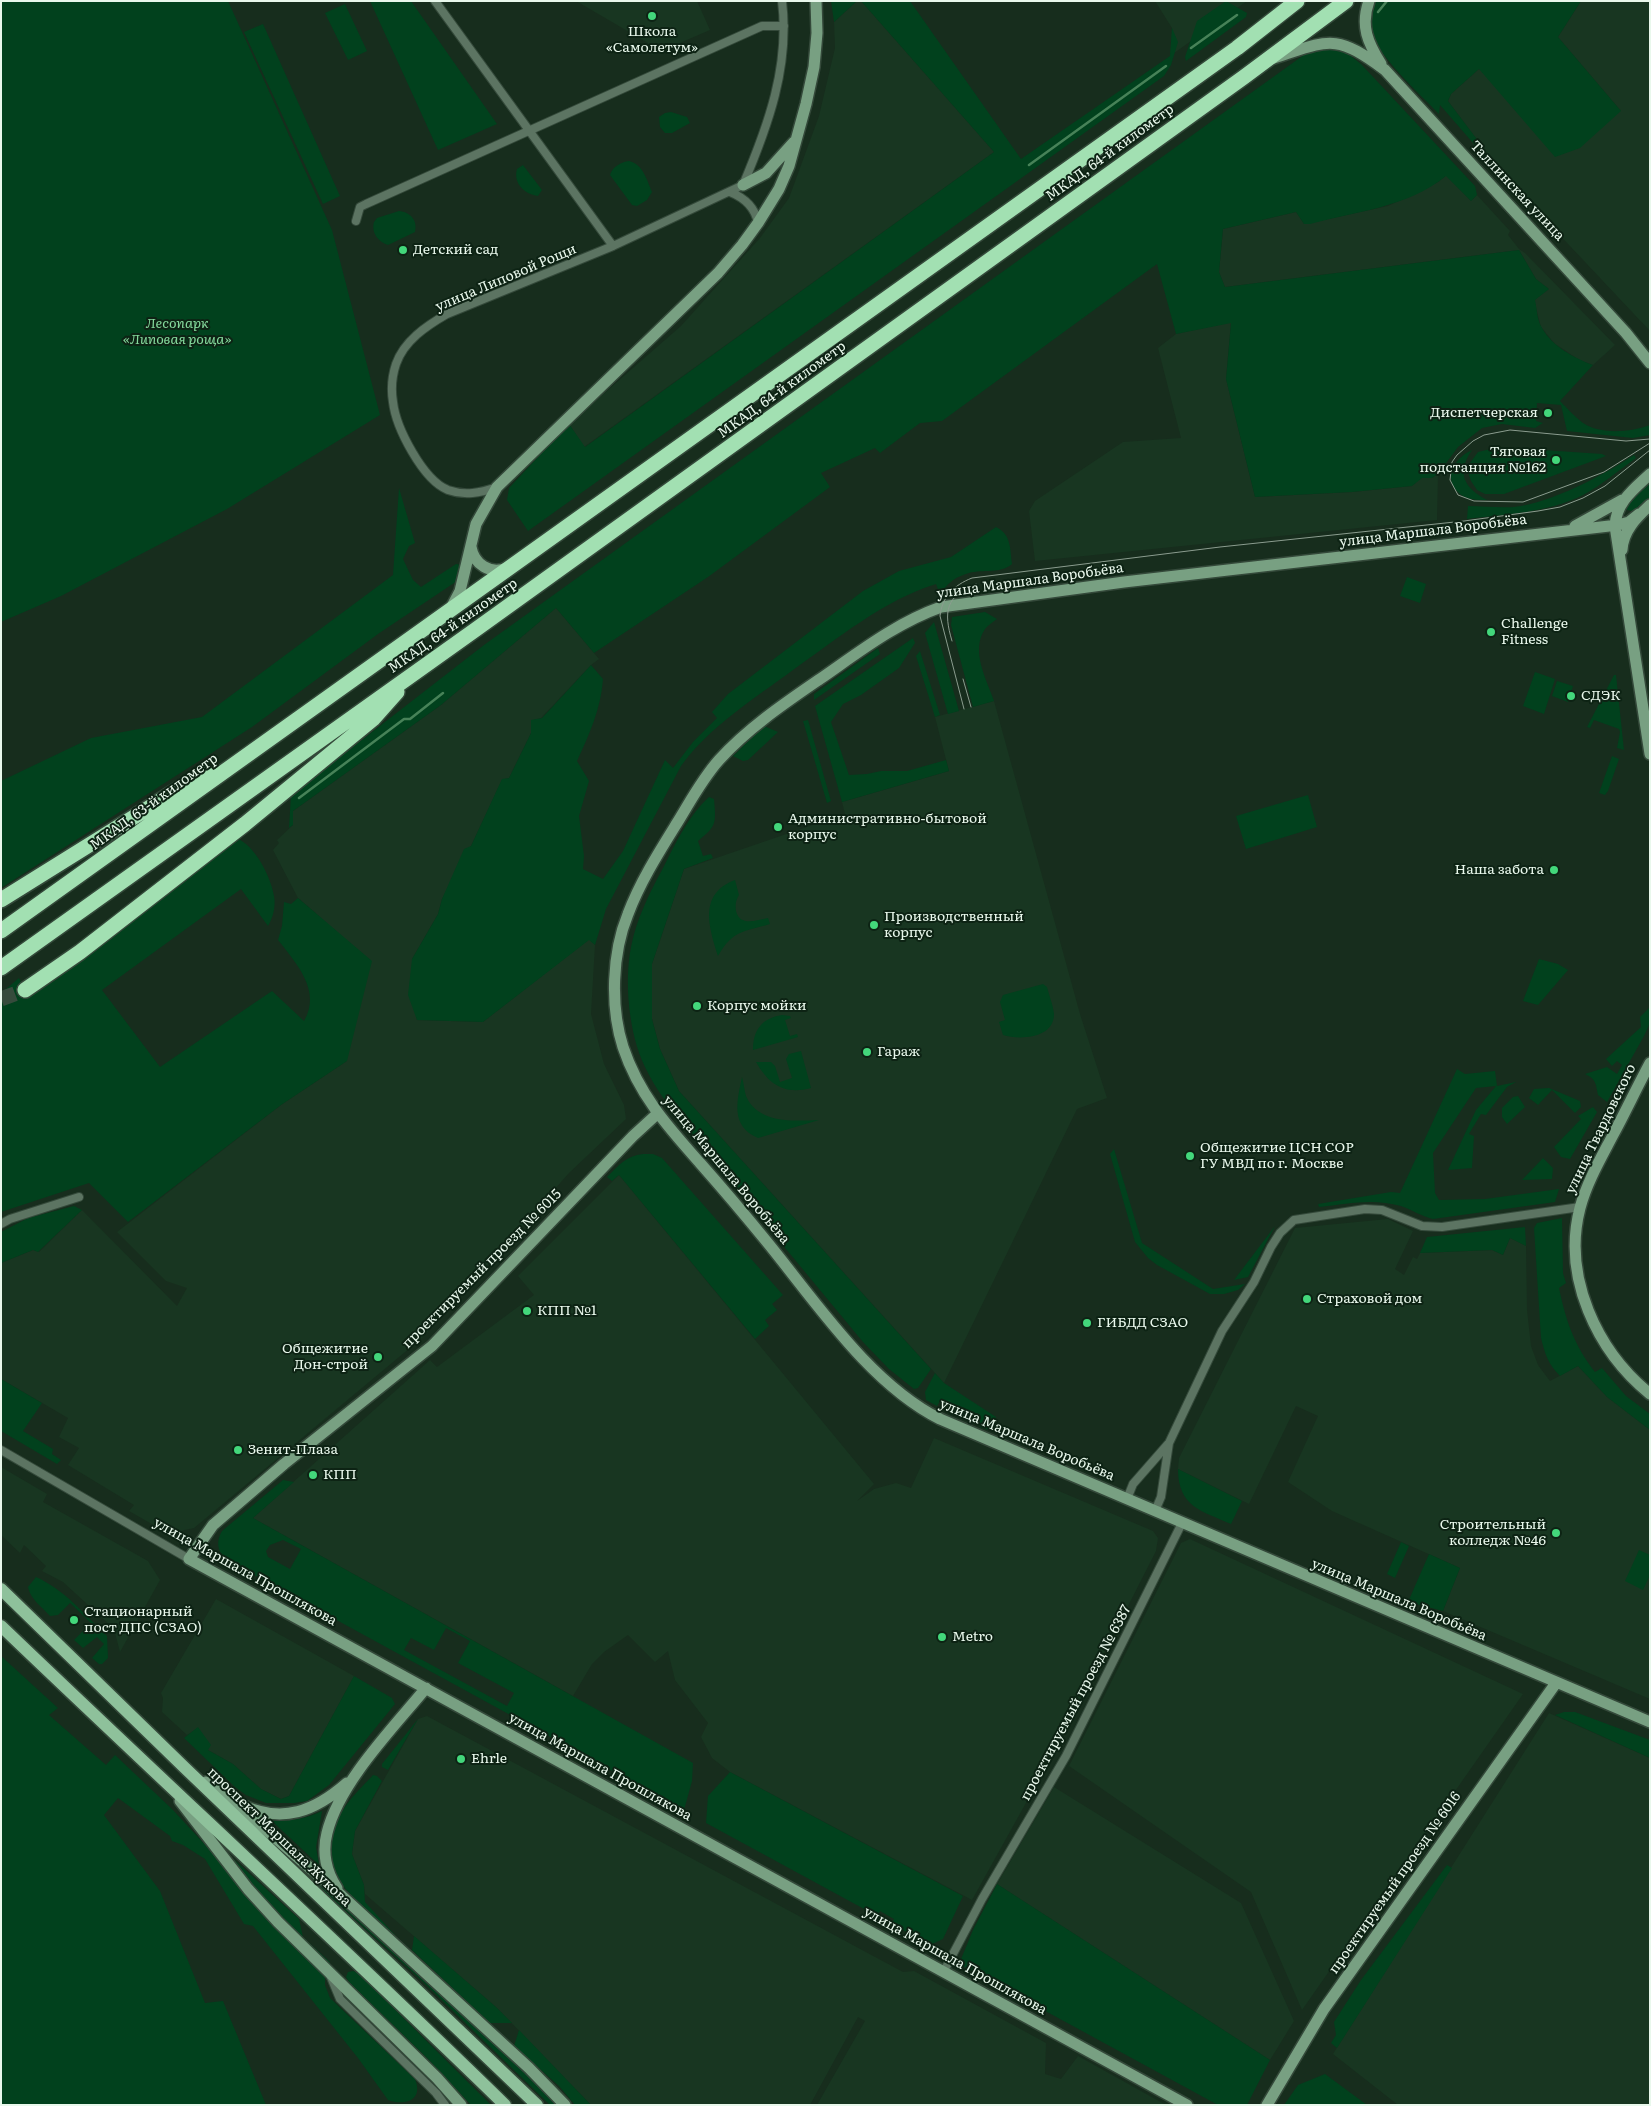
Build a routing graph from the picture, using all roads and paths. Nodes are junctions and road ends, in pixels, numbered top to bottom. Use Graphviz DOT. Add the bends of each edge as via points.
graph roads {
  1 [pos="435,1"];
  2 [pos="782,1"];
  3 [pos="816,1"];
  4 [pos="1297,1"];
  5 [pos="1346,1"];
  6 [pos="1369,1"];
  7 [pos="784,26"];
  8 [pos="1267,60"];
  9 [pos="1385,70"];
  10 [pos="528,131"];
  11 [pos="795,141"];
  12 [pos="743,185"];
  13 [pos="730,192"];
  14 [pos="356,221"];
  15 [pos="758,223"];
  16 [pos="613,246"];
  17 [pos="1626,333"];
  18 [pos="1650,350"];
  19 [pos="1650,364"];
  20 [pos="1650,474"];
  21 [pos="497,488"];
  22 [pos="475,493"];
  23 [pos="1624,499"];
  24 [pos="1650,505"];
  25 [pos="484,507"];
  26 [pos="1639,514"];
  27 [pos="1614,526"];
  28 [pos="1562,531"];
  29 [pos="470,546"];
  30 [pos="1622,562"];
  31 [pos="511,566"];
  32 [pos="446,613"];
  33 [pos="416,671"];
  34 [pos="326,700"];
  35 [pos="249,753"];
  36 [pos="1650,754"];
  37 [pos="1,900"];
  38 [pos="1,931"];
  39 [pos="1,968"];
  40 [pos="25,990"];
  41 [pos="1650,1063"];
  42 [pos="657,1114"];
  43 [pos="79,1197"];
  44 [pos="1580,1207"];
  45 [pos="1,1224"];
  46 [pos="1650,1394"];
  47 [pos="1169,1443"];
  48 [pos="1,1450"];
  49 [pos="1127,1499"];
  50 [pos="1155,1511"];
  51 [pos="1182,1523"];
  52 [pos="189,1559"];
  53 [pos="1,1589"];
  54 [pos="1,1626"];
  55 [pos="1556,1683"];
  56 [pos="426,1688"];
  57 [pos="1650,1722"];
  58 [pos="185,1768"];
  59 [pos="354,1777"];
  60 [pos="169,1786"];
  61 [pos="233,1801"];
  62 [pos="342,1896"];
  63 [pos="944,1971"];
  64 [pos="330,1975"];
  65 [pos="445,2105"];
  66 [pos="461,2105"];
  67 [pos="505,2105"];
  68 [pos="537,2105"];
  69 [pos="565,2105"];
  70 [pos="1187,2105"];
  71 [pos="1267,2105"];
  1 -- 10 [label="street"];
  2 -- 7 [label="street"];
  3 -- 11 [label="street" via="814,67"];
  4 -- 31 [label="highway, МКАД, 64-й километр" via="1229,53"];
  5 -- 8 [label="highway, МКАД, 64-й километр"];
  6 -- 9 [label="street, Таллинская улица" via="1365,16 1366,34"];
  7 -- 10 [label="street" via="762,26"];
  7 -- 12 [label="street" via="775,100"];
  8 -- 9 [label="street, Таллинская улица" via="1315,45 1336,43 1359,51"];
  8 -- 33 [label="highway, МКАД, 64-й километр"];
  9 -- 17 [label="street, Таллинская улица"];
  10 -- 14 [label="street" via="360,207"];
  10 -- 16 [label="street"];
  11 -- 12 [label="street" via="766,173"];
  11 -- 15 [label="street" via="779,189"];
  12 -- 13 [label="street, улица Липовой Рощи"];
  13 -- 15 [label="street" via="753,207"];
  13 -- 16 [label="street, улица Липовой Рощи"];
  15 -- 21 [label="street" via="688,304"];
  16 -- 22 [label="street, улица Липовой Рощи" via="446,314 406,346 396,364 392,382 397,420 416,458 431,479 447,490"];
  17 -- 18 [label="street, Таллинская улица"];
  17 -- 19 [label="street, Таллинская улица"];
  20 -- 23 [label="street"];
  21 -- 22 [label="street, улица Липовой Рощи"];
  21 -- 25 [label="street"];
  22 -- 25 [label="street"];
  23 -- 27 [label="street"];
  23 -- 28 [label="street, улица Маршала Воробьёва" via="1587,521"];
  24 -- 26 [label="street"];
  25 -- 29 [label="street"];
  26 -- 27 [label="street, улица Маршала Воробьёва" via="1629,522"];
  26 -- 30 [label="street" via="1624,538"];
  27 -- 28 [label="street, улица Маршала Воробьёва"];
  27 -- 30 [label="street"];
  28 -- 42 [label="street, улица Маршала Воробьёва" via="941,607 885,634 788,701 724,755 676,824 631,907 620,941 616,1010 627,1058"];
  29 -- 31 [label="street" via="476,561 482,566 497,571"];
  29 -- 32 [label="street" via="460,590"];
  30 -- 36 [label="street"];
  31 -- 32 [label="highway, МКАД, 64-й километр"];
  32 -- 34 [label="highway, МКАД, 64-й километр"];
  33 -- 39 [label="highway, МКАД, 64-й километр"];
  33 -- 40 [label="highway" via="373,719 251,819 80,952"];
  34 -- 35 [label="highway, МКАД, 63-й километр"];
  35 -- 37 [label="highway" via="187,784"];
  35 -- 38 [label="highway, МКАД, 63-й километр"];
  41 -- 44 [label="street, улица Твардовского" via="1600,1159"];
  42 -- 49 [label="street, улица Маршала Воробьёва" via="744,1213 856,1351 889,1385 917,1407 940,1419"];
  42 -- 52 [label="street, проектируемый проезд № 6015" via="432,1346 213,1525"];
  43 -- 45 [label="street"];
  44 -- 46 [label="street, улица Твардовского" via="1576,1247 1579,1276 1594,1325 1613,1357"];
  44 -- 47 [label="street" via="1442,1227 1422,1226 1382,1210 1294,1220 1270,1247 1254,1282 1222,1331"];
  47 -- 49 [label="street" via="1133,1484"];
  47 -- 50 [label="street" via="1161,1497"];
  48 -- 52 [label="street, улица Маршала Прошлякова"];
  49 -- 50 [label="street, улица Маршала Воробьёва"];
  50 -- 51 [label="street, улица Маршала Воробьёва"];
  51 -- 55 [label="street, улица Маршала Воробьёва"];
  51 -- 63 [label="street, проектируемый проезд № 6387" via="1066,1756"];
  52 -- 56 [label="street, улица Маршала Прошлякова"];
  53 -- 58 [label="main road, проспект Маршала Жукова"];
  54 -- 60 [label="main road"];
  55 -- 57 [label="street, улица Маршала Воробьёва"];
  55 -- 71 [label="street, проектируемый проезд № 6016" via="1324,2009"];
  56 -- 59 [label="street"];
  56 -- 63 [label="street, улица Маршала Прошлякова"];
  58 -- 61 [label="street"];
  58 -- 68 [label="main road, проспект Маршала Жукова"];
  59 -- 61 [label="street" via="324,1801 290,1814 265,1813"];
  59 -- 62 [label="street" via="326,1835 328,1873"];
  60 -- 64 [label="street" via="248,1889"];
  60 -- 67 [label="main road"];
  61 -- 62 [label="street"];
  62 -- 69 [label="street"];
  63 -- 70 [label="street, улица Маршала Прошлякова"];
  64 -- 65 [label="street" via="340,1999"];
  64 -- 66 [label="street"];
}
